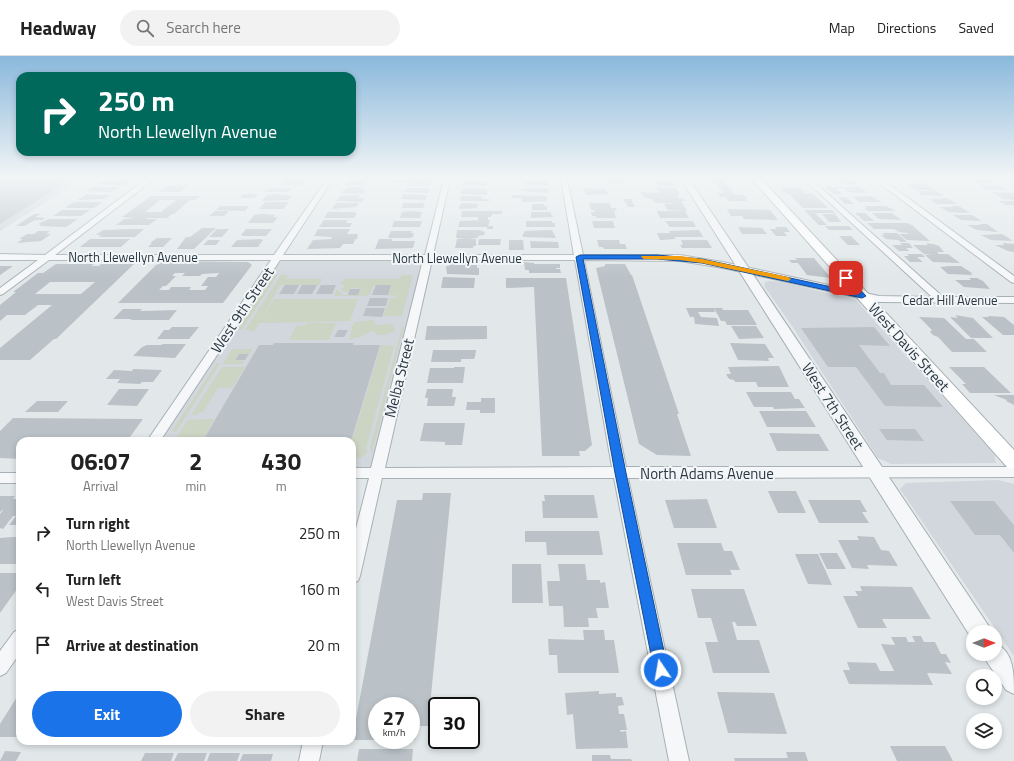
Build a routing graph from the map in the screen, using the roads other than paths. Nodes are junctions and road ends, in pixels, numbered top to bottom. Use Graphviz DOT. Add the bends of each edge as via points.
graph roads {
  1 [pos="108,212"];
  2 [pos="308,212"];
  3 [pos="439,212"];
  4 [pos="571,212"];
  5 [pos="707,212"];
  6 [pos="786,212"];
  7 [pos="843,212"];
  8 [pos="922,212"];
  9 [pos="0,256"];
  10 [pos="48,257"];
  11 [pos="580,257"];
  12 [pos="277,258"];
  13 [pos="428,258"];
  14 [pos="745,270"];
  15 [pos="1014,280"];
  16 [pos="0,292"];
  17 [pos="862,296"];
  18 [pos="941,300"];
  19 [pos="1014,300"];
  20 [pos="156,437"];
  21 [pos="1011,456"];
  22 [pos="1014,472"];
  23 [pos="356,473"];
  24 [pos="376,473"];
  25 [pos="620,473"];
  26 [pos="876,474"];
  27 [pos="0,478"];
  28 [pos="16,478"];
  29 [pos="356,559"];
  30 [pos="975,625"];
  31 [pos="16,644"];
  32 [pos="1000,661"];
  33 [pos="0,668"];
  34 [pos="1014,682"];
  35 [pos="312,745"];
  36 [pos="309,761"];
  37 [pos="680,761"];
  1 -- 10 [label="street"];
  2 -- 12 [label="street, West 9th Street"];
  3 -- 13 [label="street, Melba Street"];
  4 -- 11 [label="street"];
  5 -- 14 [label="street, West 7th Street"];
  6 -- 17 [label="main road, West Davis Street"];
  7 -- 18 [label="street"];
  8 -- 15 [label="street"];
  9 -- 10 [label="street, North Llewellyn Avenue"];
  10 -- 12 [label="street, North Llewellyn Avenue"];
  10 -- 16 [label="street"];
  11 -- 13 [label="street, North Llewellyn Avenue"];
  11 -- 14 [label="street, North Llewellyn Avenue" via="680,258"];
  11 -- 25 [label="street"];
  12 -- 13 [label="street, North Llewellyn Avenue"];
  12 -- 20 [label="street, West 9th Street"];
  13 -- 24 [label="street, Melba Street"];
  14 -- 17 [label="street, North Llewellyn Avenue"];
  14 -- 26 [label="street, West 7th Street"];
  17 -- 18 [label="street, Cedar Hill Avenue" via="879,300"];
  17 -- 21 [label="main road, West Davis Street"];
  18 -- 19 [label="street, Cedar Hill Avenue"];
  22 -- 26 [label="street, North Adams Avenue"];
  23 -- 24 [label="street, North Adams Avenue"];
  24 -- 25 [label="street, North Adams Avenue"];
  24 -- 29 [label="street, Melba Street"];
  25 -- 26 [label="street, North Adams Avenue"];
  25 -- 37 [label="street"];
  26 -- 30 [label="street, West 7th Street"];
  27 -- 28 [label="street"];
  31 -- 33 [label="street"];
  32 -- 34 [label="street"];
  35 -- 36 [label="street"];
}
